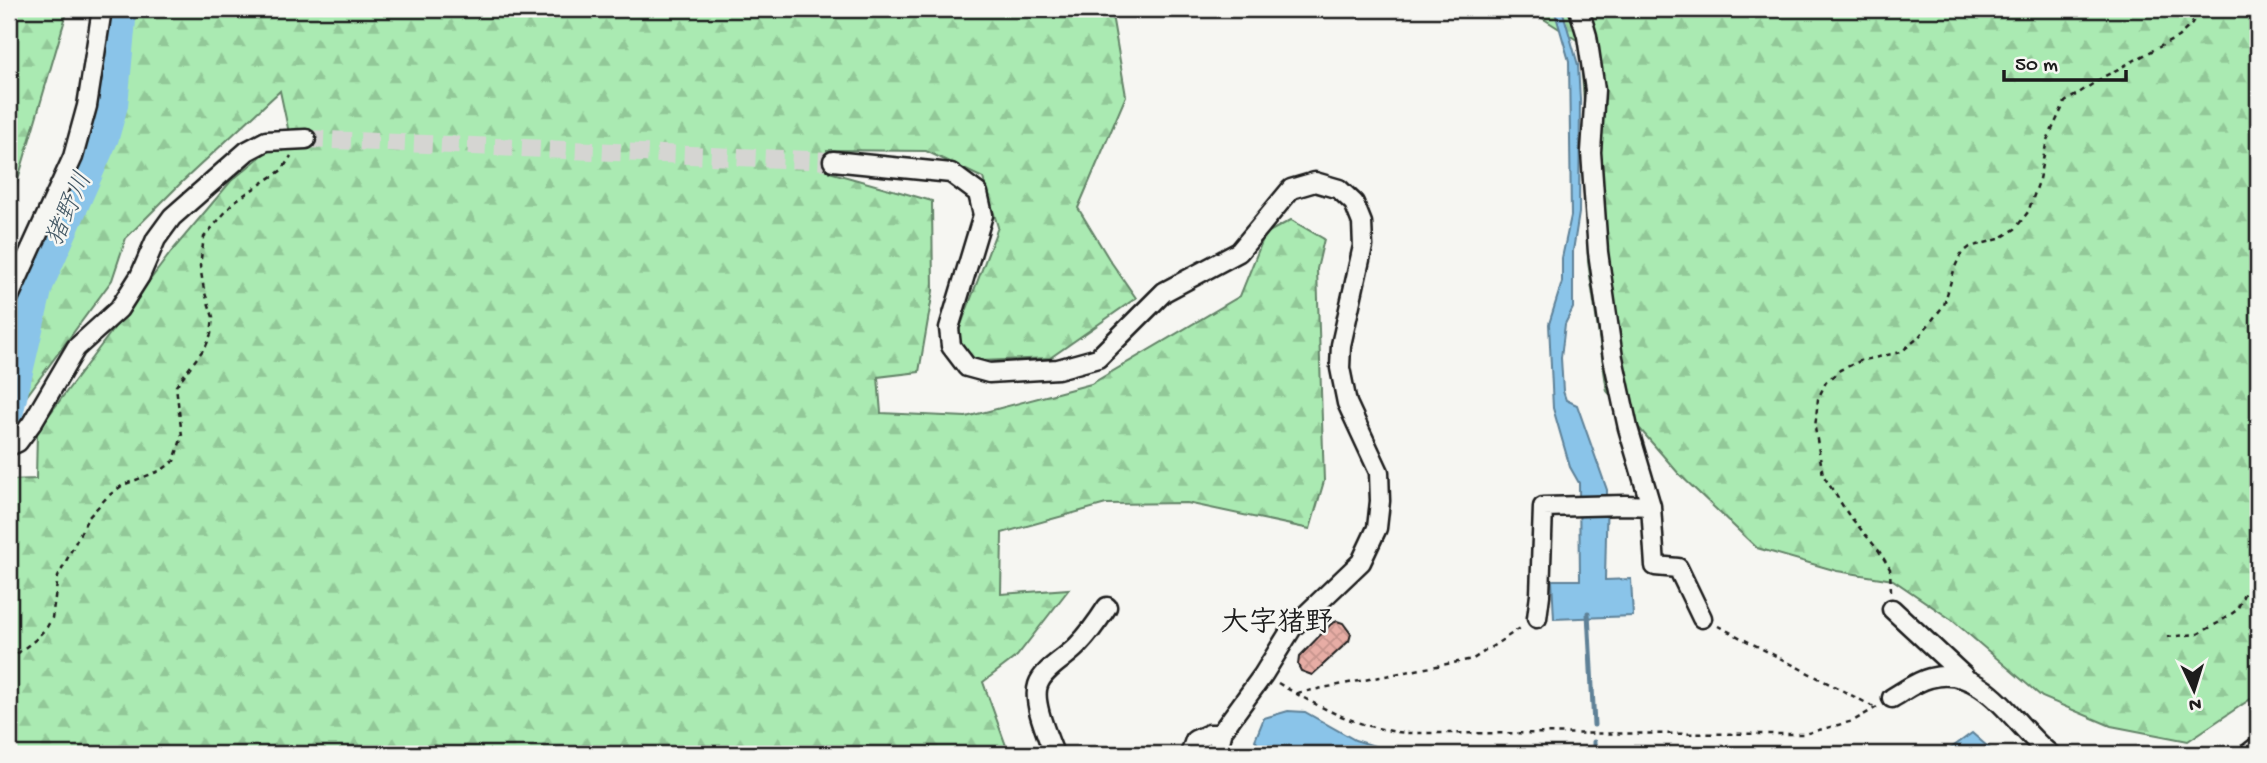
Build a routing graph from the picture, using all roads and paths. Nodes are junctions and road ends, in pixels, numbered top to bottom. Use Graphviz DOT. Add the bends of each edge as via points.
graph roads {
  1 [pos="102,9"];
  2 [pos="1579,9"];
  3 [pos="2198,9"];
  4 [pos="299,139"];
  5 [pos="833,161"];
  6 [pos="9,298"];
  7 [pos="9,446"];
  8 [pos="1651,506"];
  9 [pos="2258,577"];
  10 [pos="1107,607"];
  11 [pos="1892,609"];
  12 [pos="1537,618"];
  13 [pos="1702,618"];
  14 [pos="2167,637"];
  15 [pos="9,660"];
  16 [pos="1263,675"];
  17 [pos="1964,676"];
  18 [pos="1295,694"];
  19 [pos="1892,698"];
  20 [pos="1876,708"];
  21 [pos="1222,734"];
  22 [pos="2258,746"];
  23 [pos="1054,754"];
  24 [pos="1190,754"];
  25 [pos="1217,754"];
  26 [pos="2050,754"];
  27 [pos="2248,754"];
  1 -- 6 [label="street" via="87,106 73,157"];
  2 -- 8 [label="street" via="1595,90 1591,152 1612,358"];
  3 -- 11 [label="path" via="2192,24 2178,37 2065,102 2048,140 2028,212 2015,229 1961,254 1944,305 1918,338 1901,352 1860,361 1826,382 1818,399 1815,428 1823,475 1890,569"];
  4 -- 7 [label="street" via="266,141 247,151 172,217 119,309 76,348 32,423 18,442"];
  4 -- 15 [label="path" via="282,170 235,201 204,237 200,266 213,317 211,334 176,386 182,436 174,461 123,485 88,518 58,577 47,628"];
  5 -- 16 [label="street" via="951,173 978,193 983,215 949,328 951,346 967,367 989,373 1058,369 1098,358 1164,292 1239,252 1291,189 1315,182 1339,189 1354,203 1362,223 1363,246 1340,368 1347,403 1379,472 1377,528 1361,562 1292,628"];
  8 -- 12 [label="street" via="1543,507"];
  8 -- 13 [label="street" via="1655,566 1678,568"];
  9 -- 14 [label="path" via="2237,610 2218,623 2198,634"];
  10 -- 23 [label="street" via="1094,628 1038,685 1038,707"];
  11 -- 17 [label="street"];
  12 -- 18 [label="path" via="1473,659"];
  13 -- 20 [label="path"];
  16 -- 18 [label="path"];
  16 -- 21 [label="street"];
  17 -- 19 [label="street" via="1927,678"];
  17 -- 26 [label="street" via="1982,686"];
  18 -- 20 [label="path" via="1357,723 1406,733 1804,734 1853,721"];
  19 -- 20 [label="path"];
  21 -- 24 [label="street" via="1195,740"];
  21 -- 25 [label="street"];
  22 -- 27 [label="street"];
}
